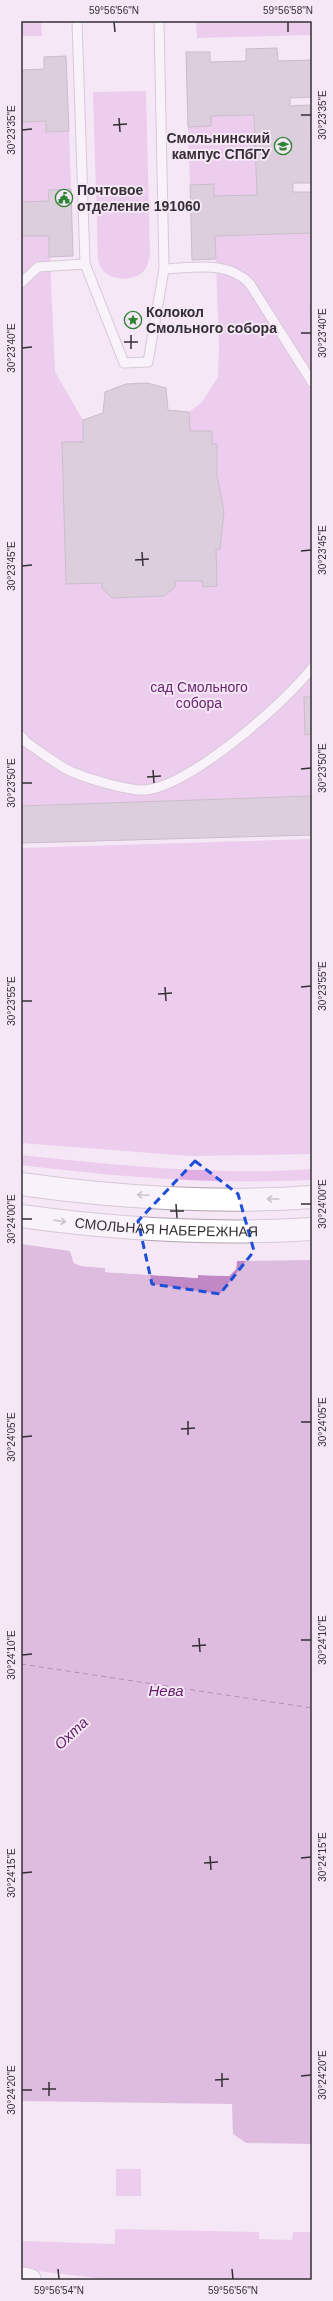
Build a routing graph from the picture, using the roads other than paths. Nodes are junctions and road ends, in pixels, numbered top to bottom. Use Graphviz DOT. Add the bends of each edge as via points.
graph roads {
  1 [pos="77,21"];
  2 [pos="159,21"];
  3 [pos="85,264"];
  4 [pos="164,269"];
  5 [pos="21,283"];
  6 [pos="312,382"];
  7 [pos="312,668"];
  8 [pos="21,736"];
  9 [pos="21,1184"];
  10 [pos="312,1197"];
  11 [pos="21,1216"];
  12 [pos="312,1228"];
  13 [pos="21,2278"];
  14 [pos="30,2280"];
  1 -- 3 [label="lane"];
  2 -- 4 [label="lane"];
  3 -- 4 [label="lane" via="124,363 148,362"];
  3 -- 5 [label="lane" via="38,267"];
  4 -- 6 [label="lane" via="230,269 242,276 250,284"];
  7 -- 8 [label="lane" via="288,695 246,733 162,787 144,790 125,788 67,769"];
  10 -- 9 [label="main road, СМОЛЬНАЯ НАБЕРЕЖНАЯ, one-way" via="200,1198 73,1192"];
  11 -- 12 [label="main road, СМОЛЬНАЯ НАБЕРЕЖНАЯ, one-way" via="73,1223 198,1229"];
  13 -- 14 [label="main road"];
}
